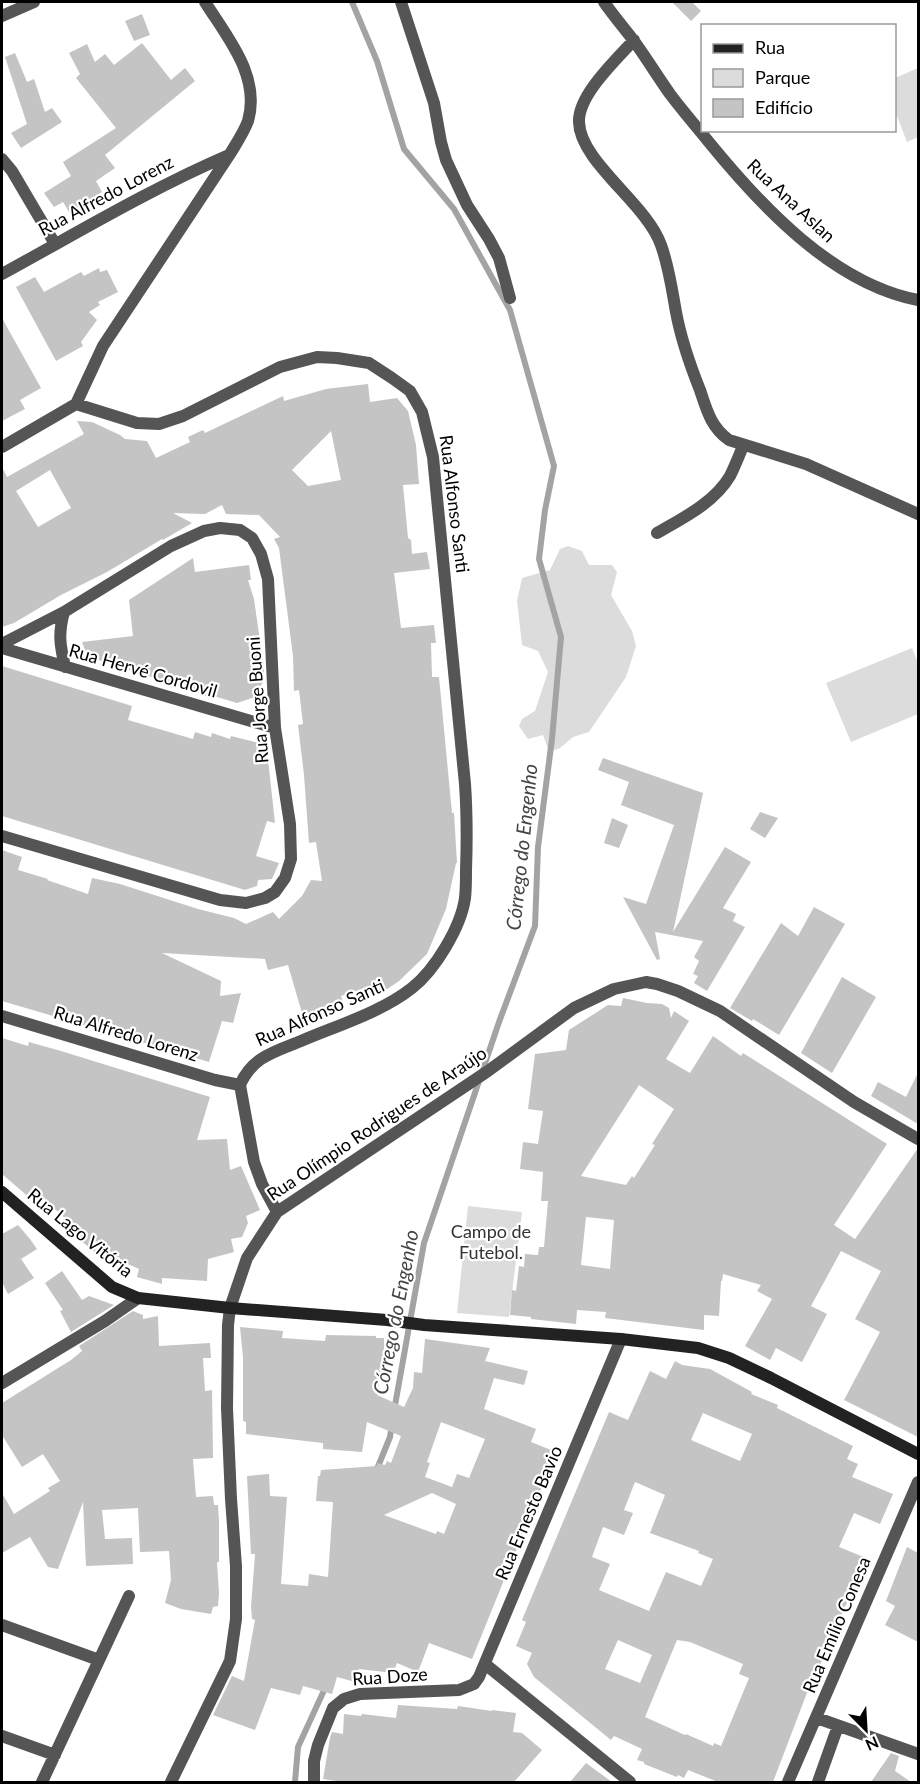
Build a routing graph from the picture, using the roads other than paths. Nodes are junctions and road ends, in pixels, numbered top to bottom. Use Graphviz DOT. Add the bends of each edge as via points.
graph roads {
  1 [pos="34,2"];
  2 [pos="205,2"];
  3 [pos="401,2"];
  4 [pos="604,2"];
  5 [pos="2,16"];
  6 [pos="634,40"];
  7 [pos="230,154"];
  8 [pos="2,159"];
  9 [pos="55,244"];
  10 [pos="2,274"];
  11 [pos="510,298"];
  12 [pos="918,300"];
  13 [pos="76,404"];
  14 [pos="743,446"];
  15 [pos="2,447"];
  16 [pos="918,514"];
  17 [pos="657,533"];
  18 [pos="64,612"];
  19 [pos="2,646"];
  20 [pos="65,667"];
  21 [pos="275,728"];
  22 [pos="2,836"];
  23 [pos="2,1016"];
  24 [pos="240,1085"];
  25 [pos="918,1139"];
  26 [pos="2,1192"];
  27 [pos="277,1212"];
  28 [pos="138,1298"];
  29 [pos="230,1308"];
  30 [pos="621,1339"];
  31 [pos="2,1383"];
  32 [pos="918,1454"];
  33 [pos="918,1482"];
  34 [pos="129,1596"];
  35 [pos="2,1625"];
  36 [pos="99,1660"];
  37 [pos="485,1664"];
  38 [pos="459,1690"];
  39 [pos="817,1718"];
  40 [pos="838,1726"];
  41 [pos="2,1736"];
  42 [pos="918,1754"];
  43 [pos="55,1755"];
  44 [pos="42,1782"];
  45 [pos="171,1782"];
  46 [pos="314,1782"];
  47 [pos="630,1782"];
  48 [pos="788,1782"];
  49 [pos="818,1782"];
  1 -- 5 [label="street"];
  2 -- 7 [label="street" via="243,63 249,82 248,122"];
  3 -- 11 [label="street" via="434,103 446,160 499,258"];
  4 -- 6 [label="street, Rua Ana Aslan"];
  6 -- 12 [label="street, Rua Ana Aslan" via="672,96 769,210 828,260 874,285"];
  6 -- 14 [label="street" via="585,99 579,128 590,153 654,229 702,398 719,432"];
  7 -- 9 [label="street, Rua Alfredo Lorenz" via="186,173"];
  7 -- 13 [label="street" via="103,346"];
  8 -- 9 [label="street"];
  9 -- 10 [label="street, Rua Alfredo Lorenz"];
  13 -- 15 [label="street"];
  13 -- 24 [label="street, Rua Alfonso Santi" via="136,423 159,424 280,368 318,357 337,358 369,363 410,392 422,412 433,457 465,784 465,900 446,946 431,971 412,989 380,1008 256,1061"];
  14 -- 16 [label="street" via="806,464"];
  14 -- 17 [label="street" via="719,491"];
  18 -- 19 [label="street, Rua Jorge Buoni"];
  18 -- 20 [label="street" via="59,640"];
  18 -- 21 [label="street, Rua Jorge Buoni" via="204,531 240,530 252,538 268,579"];
  19 -- 20 [label="street, Rua Hervé Cordovil"];
  20 -- 21 [label="street, Rua Hervé Cordovil"];
  21 -- 22 [label="street, Rua Jorge Buoni" via="290,824 291,859 285,878 265,898 246,903 220,900"];
  23 -- 24 [label="street, Rua Alfredo Lorenz"];
  24 -- 27 [label="street" via="254,1162"];
  25 -- 27 [label="street, Rua Olímpio Rodrigues de Araújo" via="854,1102 720,1011 678,991 646,982 604,993 574,1008 488,1071"];
  26 -- 28 [label="street, Rua Lago Vitória" via="112,1287"];
  27 -- 29 [label="street, Rua Olímpio Rodrigues de Araújo" via="247,1258"];
  28 -- 29 [label="street, Rua Lago Vitória"];
  28 -- 31 [label="street"];
  29 -- 30 [label="street, Rua Lago Vitória"];
  29 -- 45 [label="street, Rua Olímpio Rodrigues de Araújo" via="227,1408 236,1566 234,1642 224,1676"];
  30 -- 32 [label="street, Rua Lago Vitória" via="698,1348 729,1358"];
  30 -- 37 [label="street, Rua Ernesto Bavio"];
  33 -- 39 [label="street, Rua Emílio Conesa"];
  34 -- 36 [label="street"];
  35 -- 36 [label="street"];
  36 -- 43 [label="street"];
  37 -- 38 [label="street, Rua Ernesto Bavio" via="474,1684"];
  37 -- 47 [label="street"];
  38 -- 46 [label="street, Rua Doze" via="360,1694 344,1699 333,1708 318,1745"];
  39 -- 40 [label="street"];
  39 -- 48 [label="street, Rua Emílio Conesa"];
  40 -- 42 [label="street"];
  40 -- 49 [label="street"];
  41 -- 43 [label="street"];
  43 -- 44 [label="street"];
}
